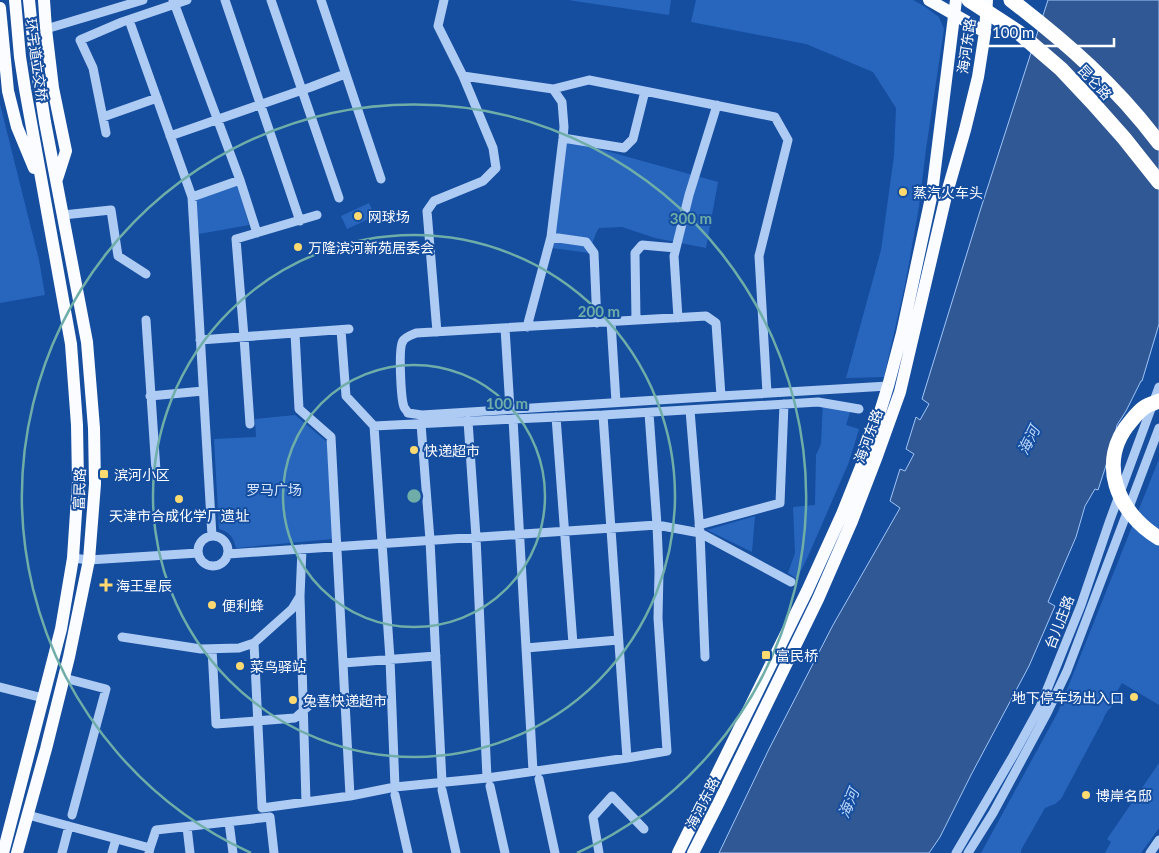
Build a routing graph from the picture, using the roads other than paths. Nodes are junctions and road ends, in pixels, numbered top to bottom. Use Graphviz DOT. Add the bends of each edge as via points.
graph roads {
  1 [pos="15,0"];
  2 [pos="29,0"];
  3 [pos="44,0"];
  4 [pos="142,0"];
  5 [pos="187,0"];
  6 [pos="225,0"];
  7 [pos="271,0"];
  8 [pos="321,0"];
  9 [pos="444,0"];
  10 [pos="929,0"];
  11 [pos="969,0"];
  12 [pos="1011,0"];
  13 [pos="173,2"];
  14 [pos="987,5"];
  15 [pos="941,6"];
  16 [pos="0,8"];
  17 [pos="956,9"];
  18 [pos="129,20"];
  19 [pos="46,29"];
  20 [pos="985,32"];
  21 [pos="952,40"];
  22 [pos="345,74"];
  23 [pos="463,76"];
  24 [pos="3,77"];
  25 [pos="553,89"];
  26 [pos="301,90"];
  27 [pos="645,91"];
  28 [pos="157,98"];
  29 [pos="260,105"];
  30 [pos="717,105"];
  31 [pos="103,117"];
  32 [pos="217,120"];
  33 [pos="45,122"];
  34 [pos="32,124"];
  35 [pos="106,133"];
  36 [pos="170,136"];
  37 [pos="563,138"];
  38 [pos="1159,143"];
  39 [pos="57,179"];
  40 [pos="381,179"];
  41 [pos="240,180"];
  42 [pos="1159,182"];
  43 [pos="42,186"];
  44 [pos="192,197"];
  45 [pos="339,198"];
  46 [pos="63,215"];
  47 [pos="317,215"];
  48 [pos="300,221"];
  49 [pos="257,233"];
  50 [pos="551,236"];
  51 [pos="676,248"];
  52 [pos="146,274"];
  53 [pos="678,318"];
  54 [pos="146,320"];
  55 [pos="636,320"];
  56 [pos="611,322"];
  57 [pos="597,323"];
  58 [pos="527,327"];
  59 [pos="505,328"];
  60 [pos="437,332"];
  61 [pos="295,333"];
  62 [pos="244,337"];
  63 [pos="200,340"];
  64 [pos="888,386"];
  65 [pos="1159,387"];
  66 [pos="203,391"];
  67 [pos="767,392"];
  68 [pos="150,396"];
  69 [pos="721,396"];
  70 [pos="1159,401"];
  71 [pos="616,402"];
  72 [pos="784,404"];
  73 [pos="510,409"];
  74 [pos="859,409"];
  75 [pos="690,410"];
  76 [pos="650,413"];
  77 [pos="603,415"];
  78 [pos="556,417"];
  79 [pos="513,419"];
  80 [pos="468,421"];
  81 [pos="250,424"];
  82 [pos="421,424"];
  83 [pos="374,426"];
  84 [pos="1159,428"];
  85 [pos="156,471"];
  86 [pos="657,525"];
  87 [pos="611,528"];
  88 [pos="699,529"];
  89 [pos="564,531"];
  90 [pos="520,534"];
  91 [pos="212,536"];
  92 [pos="476,537"];
  93 [pos="1159,538"];
  94 [pos="430,540"];
  95 [pos="383,544"];
  96 [pos="338,547"];
  97 [pos="302,549"];
  98 [pos="198,553"];
  99 [pos="228,554"];
  100 [pos="72,558"];
  101 [pos="89,560"];
  102 [pos="791,582"];
  103 [pos="300,596"];
  104 [pos="122,637"];
  105 [pos="618,640"];
  106 [pos="254,643"];
  107 [pos="572,644"];
  108 [pos="526,648"];
  109 [pos="212,649"];
  110 [pos="436,656"];
  111 [pos="704,657"];
  112 [pos="390,659"];
  113 [pos="343,662"];
  114 [pos="64,678"];
  115 [pos="0,687"];
  116 [pos="44,698"];
  117 [pos="345,702"];
  118 [pos="303,711"];
  119 [pos="257,720"];
  120 [pos="627,758"];
  121 [pos="536,775"];
  122 [pos="489,782"];
  123 [pos="442,786"];
  124 [pos="395,791"];
  125 [pos="350,796"];
  126 [pos="306,802"];
  127 [pos="28,815"];
  128 [pos="72,816"];
  129 [pos="230,822"];
  130 [pos="69,826"];
  131 [pos="187,827"];
  132 [pos="644,829"];
  133 [pos="116,839"];
  134 [pos="1159,840"];
  135 [pos="149,851"];
  136 [pos="3,853"];
  137 [pos="17,853"];
  138 [pos="62,853"];
  139 [pos="112,853"];
  140 [pos="190,853"];
  141 [pos="232,853"];
  142 [pos="274,853"];
  143 [pos="408,853"];
  144 [pos="456,853"];
  145 [pos="505,853"];
  146 [pos="555,853"];
  147 [pos="599,853"];
  148 [pos="678,853"];
  149 [pos="693,853"];
  150 [pos="956,853"];
  151 [pos="968,853"];
  152 [pos="1150,853"];
  1 -- 34 [label="main road, 环宇道立交桥" via="20,57"];
  2 -- 33 [label="main road, 环宇道立交桥"];
  3 -- 19 [label="main road"];
  4 -- 19 [label="street"];
  5 -- 13 [label="street"];
  6 -- 29 [label="street"];
  7 -- 26 [label="street"];
  8 -- 22 [label="street"];
  9 -- 23 [label="street" via="438,26"];
  10 -- 15 [label="main road"];
  11 -- 42 [label="highway, 昆仑路, bridge" via="1018,32 1061,69"];
  12 -- 38 [label="highway, 昆仑路" via="1048,28 1102,77"];
  13 -- 18 [label="street"];
  13 -- 32 [label="street"];
  14 -- 17 [label="main road" via="982,16 976,18"];
  14 -- 20 [label="main road, 海河东路"];
  15 -- 17 [label="main road"];
  15 -- 21 [label="main road" via="949,20"];
  16 -- 24 [label="main road"];
  17 -- 20 [label="main road"];
  17 -- 21 [label="main road, 海河东路"];
  18 -- 28 [label="street"];
  18 -- 31 [label="street" via="80,40 94,68"];
  19 -- 39 [label="main road" via="53,88 66,151"];
  20 -- 149 [label="main road, 海河东路" via="978,77 900,392 852,520 818,599"];
  21 -- 64 [label="main road, 海河东路" via="932,193"];
  22 -- 26 [label="street"];
  22 -- 40 [label="street"];
  23 -- 25 [label="street"];
  23 -- 60 [label="street" via="493,148 496,168 483,181 434,201 427,211"];
  24 -- 43 [label="main road" via="17,127"];
  25 -- 27 [label="street" via="589,80"];
  25 -- 37 [label="street" via="562,102"];
  26 -- 29 [label="street"];
  26 -- 45 [label="street"];
  27 -- 30 [label="street"];
  27 -- 37 [label="street" via="633,139 624,148"];
  28 -- 31 [label="street"];
  28 -- 36 [label="street"];
  29 -- 32 [label="street"];
  29 -- 48 [label="street"];
  30 -- 51 [label="street"];
  30 -- 67 [label="street" via="775,117 788,140 759,256"];
  31 -- 35 [label="street"];
  32 -- 36 [label="street"];
  32 -- 41 [label="street"];
  33 -- 39 [label="main road, 富民路"];
  34 -- 43 [label="main road, 富民路"];
  36 -- 44 [label="street"];
  37 -- 50 [label="street"];
  39 -- 46 [label="main road, 富民路"];
  41 -- 44 [label="street"];
  41 -- 49 [label="street"];
  43 -- 100 [label="main road, 富民路" via="72,344 78,425 78,482"];
  44 -- 63 [label="street"];
  46 -- 52 [label="street" via="111,210 118,256"];
  46 -- 101 [label="main road, 富民路" via="87,342 94,428 95,484"];
  47 -- 48 [label="street"];
  48 -- 49 [label="street"];
  49 -- 62 [label="street" via="236,240"];
  50 -- 57 [label="street" via="586,242 594,253"];
  50 -- 58 [label="street"];
  51 -- 53 [label="street"];
  51 -- 55 [label="street" via="642,245 635,253"];
  53 -- 55 [label="street"];
  53 -- 69 [label="street" via="706,316 716,323"];
  54 -- 68 [label="street"];
  55 -- 56 [label="street"];
  56 -- 57 [label="street"];
  56 -- 71 [label="street"];
  57 -- 58 [label="street"];
  58 -- 59 [label="street"];
  59 -- 60 [label="street"];
  59 -- 73 [label="street"];
  60 -- 73 [label="street" via="416,333 402,341 402,398 408,413"];
  61 -- 62 [label="street"];
  61 -- 83 [label="street" via="345,330 346,396"];
  61 -- 96 [label="street" via="299,409 331,437"];
  62 -- 63 [label="street"];
  62 -- 81 [label="street"];
  63 -- 66 [label="street"];
  64 -- 67 [label="street"];
  64 -- 148 [label="main road, 海河东路" via="870,444 838,523"];
  65 -- 150 [label="street, 台儿庄路" via="1081,605 1040,707"];
  66 -- 68 [label="street"];
  66 -- 91 [label="street"];
  67 -- 69 [label="street"];
  68 -- 85 [label="street"];
  69 -- 71 [label="street"];
  70 -- 93 [label="highway, bridge" via="1145,406 1126,427 1114,452 1113,468 1121,497 1130,512"];
  71 -- 73 [label="street"];
  72 -- 74 [label="street" via="818,402"];
  72 -- 75 [label="street"];
  72 -- 88 [label="street" via="780,503"];
  75 -- 76 [label="street"];
  75 -- 88 [label="street"];
  76 -- 77 [label="street"];
  76 -- 86 [label="street"];
  77 -- 78 [label="street"];
  77 -- 87 [label="street"];
  78 -- 79 [label="street"];
  78 -- 89 [label="street"];
  79 -- 80 [label="street"];
  79 -- 90 [label="street"];
  80 -- 82 [label="street"];
  80 -- 92 [label="street"];
  82 -- 83 [label="street"];
  82 -- 94 [label="street"];
  83 -- 95 [label="street"];
  84 -- 151 [label="street, 台儿庄路" via="1066,671 1047,713"];
  86 -- 87 [label="street"];
  86 -- 88 [label="street"];
  86 -- 120 [label="street" via="658,618 667,751"];
  87 -- 89 [label="street"];
  87 -- 105 [label="street"];
  88 -- 102 [label="street"];
  88 -- 111 [label="street"];
  89 -- 90 [label="street"];
  89 -- 107 [label="street"];
  90 -- 92 [label="street"];
  90 -- 108 [label="street"];
  91 -- 98 [label="street" via="200,543"];
  91 -- 99 [label="street" via="227,544"];
  92 -- 94 [label="street"];
  92 -- 122 [label="street"];
  94 -- 95 [label="street"];
  94 -- 110 [label="street"];
  95 -- 96 [label="street"];
  95 -- 112 [label="street"];
  96 -- 97 [label="street"];
  96 -- 113 [label="street"];
  97 -- 99 [label="street"];
  97 -- 103 [label="street"];
  98 -- 99 [label="street" via="202,562 210,566 220,565"];
  98 -- 101 [label="street"];
  100 -- 101 [label="street"];
  100 -- 116 [label="main road, 富民路"];
  101 -- 114 [label="main road, 富民路"];
  103 -- 106 [label="street" via="292,609"];
  103 -- 118 [label="street"];
  104 -- 109 [label="street"];
  105 -- 107 [label="street"];
  105 -- 120 [label="street"];
  106 -- 109 [label="street" via="240,648"];
  106 -- 119 [label="street"];
  107 -- 108 [label="street"];
  108 -- 121 [label="street"];
  109 -- 119 [label="street" via="216,724"];
  110 -- 112 [label="street"];
  110 -- 123 [label="street"];
  112 -- 113 [label="street"];
  112 -- 124 [label="street"];
  113 -- 117 [label="street"];
  114 -- 127 [label="main road, 富民路"];
  114 -- 128 [label="street" via="106,690"];
  115 -- 116 [label="street"];
  116 -- 136 [label="main road, 富民路"];
  117 -- 118 [label="street" via="312,704"];
  117 -- 125 [label="street"];
  118 -- 119 [label="street" via="295,718"];
  118 -- 126 [label="street"];
  119 -- 126 [label="street" via="262,808"];
  120 -- 121 [label="street"];
  121 -- 122 [label="street"];
  121 -- 146 [label="street"];
  122 -- 123 [label="street"];
  122 -- 145 [label="street"];
  123 -- 124 [label="street"];
  123 -- 144 [label="street"];
  124 -- 125 [label="street"];
  124 -- 143 [label="street"];
  125 -- 126 [label="street"];
  127 -- 130 [label="street"];
  127 -- 137 [label="main road, 富民路"];
  129 -- 131 [label="street"];
  129 -- 141 [label="street"];
  129 -- 142 [label="street" via="270,817"];
  130 -- 133 [label="street"];
  130 -- 138 [label="street"];
  131 -- 135 [label="street" via="156,830"];
  131 -- 140 [label="street"];
  132 -- 147 [label="street" via="612,796 593,817"];
  133 -- 135 [label="street"];
  133 -- 139 [label="street"];
  134 -- 152 [label="street"];
}
